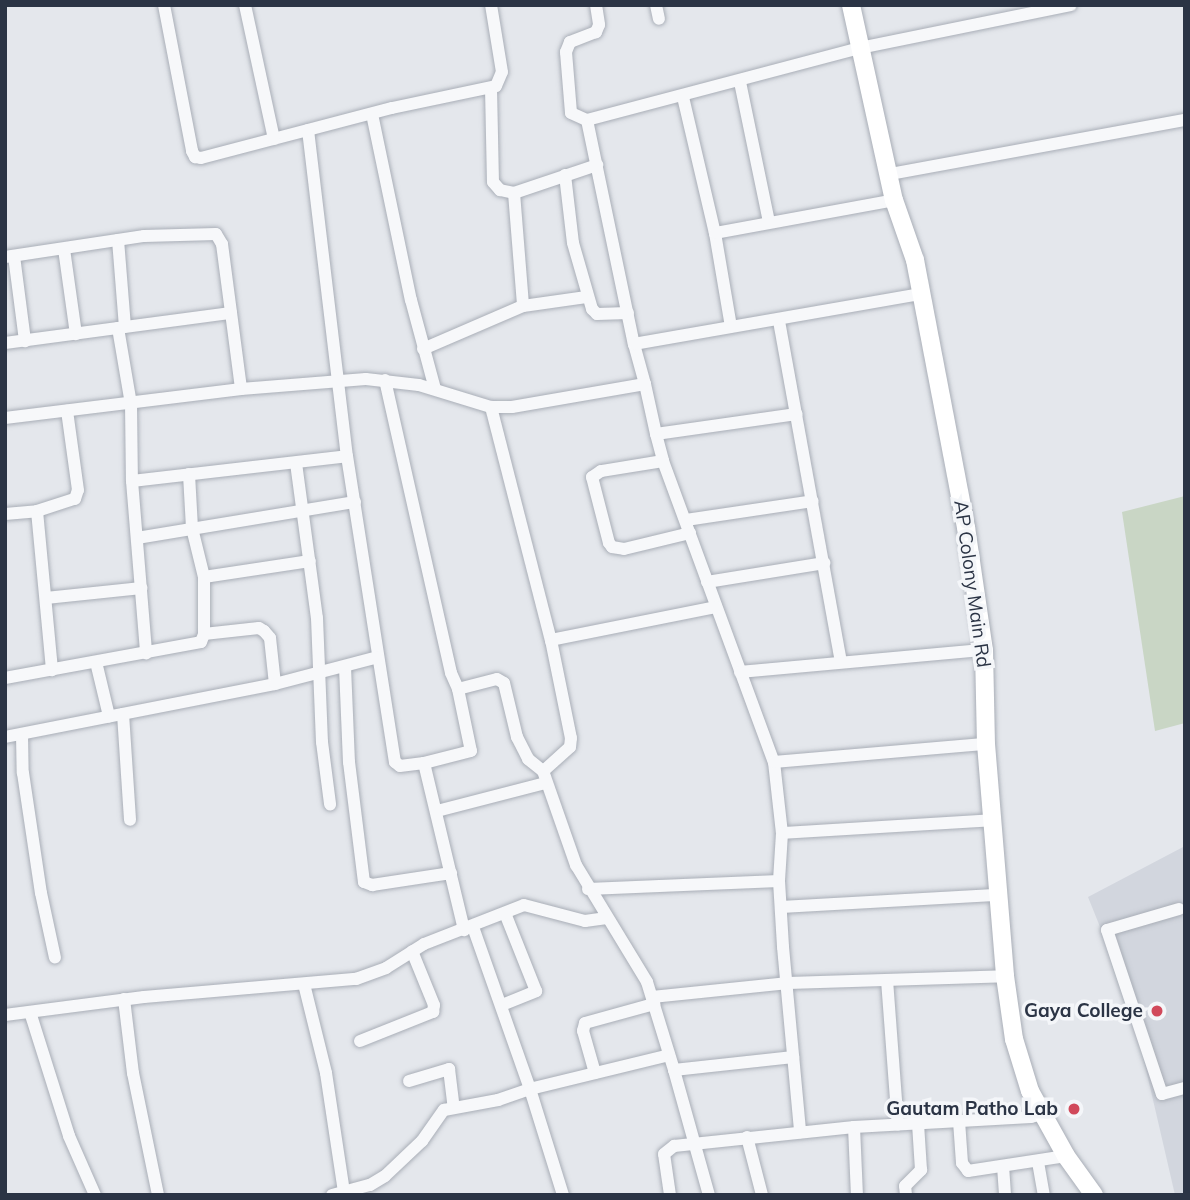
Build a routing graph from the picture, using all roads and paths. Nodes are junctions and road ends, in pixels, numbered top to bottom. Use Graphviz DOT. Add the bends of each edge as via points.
graph roads {
  1 [pos="164,5"];
  2 [pos="245,5"];
  3 [pos="491,5"];
  4 [pos="596,5"];
  5 [pos="656,5"];
  6 [pos="851,5"];
  7 [pos="1071,5"];
  8 [pos="659,19"];
  9 [pos="860,48"];
  10 [pos="740,82"];
  11 [pos="491,88"];
  12 [pos="683,97"];
  13 [pos="372,114"];
  14 [pos="587,120"];
  15 [pos="1185,120"];
  16 [pos="308,130"];
  17 [pos="274,139"];
  18 [pos="597,165"];
  19 [pos="890,174"];
  20 [pos="565,175"];
  21 [pos="514,193"];
  22 [pos="894,200"];
  23 [pos="769,222"];
  24 [pos="715,233"];
  25 [pos="117,240"];
  26 [pos="64,249"];
  27 [pos="10,256"];
  28 [pos="921,294"];
  29 [pos="586,297"];
  30 [pos="523,306"];
  31 [pos="231,313"];
  32 [pos="628,313"];
  33 [pos="779,321"];
  34 [pos="731,327"];
  35 [pos="122,328"];
  36 [pos="76,334"];
  37 [pos="25,341"];
  38 [pos="5,343"];
  39 [pos="634,344"];
  40 [pos="423,349"];
  41 [pos="338,380"];
  42 [pos="386,380"];
  43 [pos="645,384"];
  44 [pos="241,389"];
  45 [pos="435,389"];
  46 [pos="131,404"];
  47 [pos="491,407"];
  48 [pos="67,411"];
  49 [pos="797,414"];
  50 [pos="5,418"];
  51 [pos="656,434"];
  52 [pos="347,456"];
  53 [pos="663,461"];
  54 [pos="296,463"];
  55 [pos="189,474"];
  56 [pos="132,481"];
  57 [pos="813,501"];
  58 [pos="355,502"];
  59 [pos="303,510"];
  60 [pos="37,511"];
  61 [pos="5,514"];
  62 [pos="688,526"];
  63 [pos="191,528"];
  64 [pos="137,538"];
  65 [pos="310,561"];
  66 [pos="824,563"];
  67 [pos="204,577"];
  68 [pos="707,582"];
  69 [pos="141,588"];
  70 [pos="46,598"];
  71 [pos="716,607"];
  72 [pos="204,634"];
  73 [pos="551,640"];
  74 [pos="984,650"];
  75 [pos="146,653"];
  76 [pos="378,657"];
  77 [pos="841,661"];
  78 [pos="96,662"];
  79 [pos="345,667"];
  80 [pos="52,670"];
  81 [pos="322,671"];
  82 [pos="740,672"];
  83 [pos="5,678"];
  84 [pos="275,684"];
  85 [pos="458,688"];
  86 [pos="123,714"];
  87 [pos="109,716"];
  88 [pos="22,734"];
  89 [pos="5,737"];
  90 [pos="986,744"];
  91 [pos="424,762"];
  92 [pos="774,762"];
  93 [pos="544,777"];
  94 [pos="330,804"];
  95 [pos="437,811"];
  96 [pos="130,820"];
  97 [pos="994,820"];
  98 [pos="782,833"];
  99 [pos="451,873"];
  100 [pos="779,881"];
  101 [pos="589,888"];
  102 [pos="999,895"];
  103 [pos="781,907"];
  104 [pos="1179,909"];
  105 [pos="505,913"];
  106 [pos="607,918"];
  107 [pos="469,929"];
  108 [pos="412,951"];
  109 [pos="55,958"];
  110 [pos="1005,975"];
  111 [pos="887,980"];
  112 [pos="788,983"];
  113 [pos="304,984"];
  114 [pos="124,999"];
  115 [pos="653,1001"];
  116 [pos="502,1005"];
  117 [pos="30,1012"];
  118 [pos="5,1015"];
  119 [pos="360,1041"];
  120 [pos="669,1055"];
  121 [pos="793,1057"];
  122 [pos="674,1070"];
  123 [pos="595,1073"];
  124 [pos="408,1081"];
  125 [pos="1185,1088"];
  126 [pos="530,1089"];
  127 [pos="454,1107"];
  128 [pos="1042,1114"];
  129 [pos="959,1121"];
  130 [pos="918,1123"];
  131 [pos="898,1125"];
  132 [pos="854,1127"];
  133 [pos="800,1132"];
  134 [pos="747,1137"];
  135 [pos="695,1143"];
  136 [pos="1066,1156"];
  137 [pos="1038,1161"];
  138 [pos="1003,1166"];
  139 [pos="338,1194"];
  140 [pos="94,1195"];
  141 [pos="158,1195"];
  142 [pos="563,1195"];
  143 [pos="670,1195"];
  144 [pos="709,1195"];
  145 [pos="762,1195"];
  146 [pos="857,1195"];
  147 [pos="906,1195"];
  148 [pos="1005,1195"];
  149 [pos="1044,1195"];
  150 [pos="1094,1195"];
  1 -- 17 [label="street" via="195,157"];
  2 -- 17 [label="street"];
  3 -- 11 [label="street" via="502,72 501,81"];
  4 -- 14 [label="street" via="596,32 567,46 569,108 573,116"];
  5 -- 8 [label="street"];
  6 -- 9 [label="street, AP Colony Main Rd"];
  7 -- 9 [label="street"];
  9 -- 10 [label="street"];
  9 -- 19 [label="street, AP Colony Main Rd"];
  10 -- 12 [label="street"];
  10 -- 23 [label="street"];
  11 -- 13 [label="street"];
  11 -- 21 [label="street" via="493,182 500,190"];
  12 -- 14 [label="street"];
  12 -- 24 [label="street"];
  13 -- 16 [label="street"];
  13 -- 40 [label="street"];
  14 -- 18 [label="street"];
  15 -- 19 [label="street"];
  16 -- 17 [label="street"];
  16 -- 41 [label="street"];
  18 -- 20 [label="street"];
  18 -- 32 [label="street"];
  19 -- 22 [label="street, AP Colony Main Rd"];
  20 -- 21 [label="street"];
  20 -- 29 [label="street"];
  21 -- 30 [label="street"];
  22 -- 23 [label="street"];
  22 -- 28 [label="street, AP Colony Main Rd" via="915,260"];
  23 -- 24 [label="street"];
  24 -- 34 [label="street"];
  25 -- 26 [label="street"];
  25 -- 31 [label="street" via="216,234 222,244"];
  25 -- 35 [label="street"];
  26 -- 27 [label="street"];
  26 -- 36 [label="street"];
  27 -- 37 [label="street"];
  28 -- 33 [label="street"];
  28 -- 74 [label="street, AP Colony Main Rd" via="966,527"];
  29 -- 30 [label="street"];
  29 -- 32 [label="street" via="597,314"];
  30 -- 40 [label="street"];
  31 -- 35 [label="street"];
  31 -- 44 [label="street"];
  32 -- 39 [label="street"];
  33 -- 34 [label="street"];
  33 -- 49 [label="street"];
  34 -- 39 [label="street"];
  35 -- 36 [label="street"];
  35 -- 46 [label="street"];
  36 -- 37 [label="street"];
  37 -- 38 [label="street"];
  39 -- 43 [label="street"];
  40 -- 45 [label="street"];
  41 -- 42 [label="street"];
  41 -- 44 [label="street"];
  41 -- 52 [label="street"];
  42 -- 45 [label="street"];
  42 -- 85 [label="street" via="447,660"];
  43 -- 47 [label="street"];
  43 -- 51 [label="street"];
  44 -- 46 [label="street"];
  45 -- 47 [label="street"];
  46 -- 48 [label="street"];
  46 -- 56 [label="street"];
  47 -- 73 [label="street"];
  48 -- 50 [label="street"];
  48 -- 60 [label="street" via="78,495 66,505"];
  49 -- 51 [label="street"];
  49 -- 57 [label="street"];
  51 -- 53 [label="street"];
  52 -- 54 [label="street"];
  52 -- 58 [label="street"];
  53 -- 62 [label="street"];
  53 -- 62 [label="street" via="601,471 592,477 609,543 624,549"];
  54 -- 55 [label="street"];
  54 -- 59 [label="street"];
  55 -- 56 [label="street"];
  55 -- 63 [label="street"];
  56 -- 64 [label="street"];
  57 -- 62 [label="street"];
  57 -- 66 [label="street"];
  58 -- 59 [label="street"];
  58 -- 76 [label="street"];
  59 -- 63 [label="street"];
  59 -- 65 [label="street"];
  60 -- 61 [label="street"];
  60 -- 70 [label="street"];
  62 -- 68 [label="street"];
  63 -- 64 [label="street"];
  63 -- 67 [label="street"];
  64 -- 69 [label="street"];
  65 -- 67 [label="street"];
  65 -- 81 [label="street"];
  66 -- 68 [label="street"];
  66 -- 77 [label="street"];
  67 -- 72 [label="street"];
  68 -- 71 [label="street"];
  69 -- 70 [label="street"];
  69 -- 75 [label="street"];
  70 -- 80 [label="street"];
  71 -- 73 [label="street"];
  71 -- 82 [label="street"];
  72 -- 75 [label="street" via="195,645"];
  72 -- 84 [label="street" via="264,631 270,638"];
  73 -- 93 [label="street" via="571,738 570,747"];
  74 -- 77 [label="street"];
  74 -- 90 [label="street, AP Colony Main Rd"];
  75 -- 78 [label="street"];
  76 -- 79 [label="street"];
  76 -- 91 [label="street" via="395,762 400,766"];
  77 -- 82 [label="street"];
  78 -- 80 [label="street"];
  78 -- 87 [label="street"];
  79 -- 81 [label="street"];
  79 -- 99 [label="street" via="349,762 364,882 372,885"];
  80 -- 83 [label="street"];
  81 -- 84 [label="street"];
  81 -- 94 [label="street" via="322,742"];
  82 -- 92 [label="street"];
  84 -- 86 [label="street"];
  85 -- 91 [label="street" via="471,751"];
  85 -- 93 [label="street" via="497,679 504,682 522,749"];
  86 -- 87 [label="street"];
  86 -- 96 [label="street"];
  87 -- 88 [label="street"];
  88 -- 89 [label="street"];
  88 -- 109 [label="street" via="23,773"];
  90 -- 92 [label="street"];
  90 -- 97 [label="street, AP Colony Main Rd"];
  91 -- 95 [label="street"];
  92 -- 98 [label="street"];
  93 -- 95 [label="street"];
  93 -- 101 [label="street"];
  95 -- 99 [label="street"];
  97 -- 98 [label="street"];
  97 -- 102 [label="street, AP Colony Main Rd"];
  98 -- 100 [label="street"];
  99 -- 107 [label="street"];
  100 -- 101 [label="street"];
  100 -- 103 [label="street"];
  101 -- 106 [label="street"];
  102 -- 103 [label="street"];
  102 -- 110 [label="street, AP Colony Main Rd"];
  103 -- 112 [label="street"];
  104 -- 125 [label="street" via="1107,930 1162,1094"];
  105 -- 106 [label="street" via="524,905 585,920"];
  105 -- 107 [label="street"];
  105 -- 116 [label="street" via="536,990"];
  106 -- 115 [label="street" via="637,962"];
  107 -- 108 [label="street"];
  107 -- 116 [label="street"];
  108 -- 113 [label="street" via="371,975"];
  108 -- 119 [label="street" via="433,1012"];
  110 -- 111 [label="street"];
  110 -- 128 [label="street, AP Colony Main Rd" via="1020,1066"];
  111 -- 112 [label="street"];
  111 -- 131 [label="street"];
  112 -- 115 [label="street"];
  112 -- 121 [label="street"];
  113 -- 114 [label="street"];
  113 -- 139 [label="street" via="326,1073"];
  114 -- 117 [label="street"];
  114 -- 141 [label="street" via="133,1073"];
  115 -- 120 [label="street"];
  115 -- 123 [label="street" via="585,1023 583,1031"];
  116 -- 126 [label="street"];
  117 -- 118 [label="street"];
  117 -- 140 [label="street" via="69,1136"];
  120 -- 122 [label="street"];
  120 -- 123 [label="street"];
  121 -- 122 [label="street"];
  121 -- 133 [label="street"];
  122 -- 135 [label="street"];
  123 -- 126 [label="street"];
  124 -- 127 [label="street" via="449,1069"];
  126 -- 127 [label="street"];
  126 -- 142 [label="street"];
  127 -- 139 [label="street" via="438,1114 422,1141 385,1176"];
  128 -- 129 [label="street"];
  128 -- 136 [label="street, AP Colony Main Rd"];
  129 -- 130 [label="street"];
  129 -- 138 [label="street" via="964,1169"];
  130 -- 131 [label="street"];
  130 -- 147 [label="street" via="921,1170 905,1186"];
  131 -- 132 [label="street"];
  132 -- 133 [label="street"];
  132 -- 146 [label="street"];
  133 -- 134 [label="street"];
  134 -- 135 [label="street"];
  134 -- 145 [label="street"];
  135 -- 143 [label="street" via="674,1146 664,1154"];
  135 -- 144 [label="street"];
  136 -- 137 [label="street"];
  136 -- 150 [label="street, AP Colony Main Rd"];
  137 -- 138 [label="street"];
  137 -- 149 [label="street"];
  138 -- 148 [label="street"];
}
